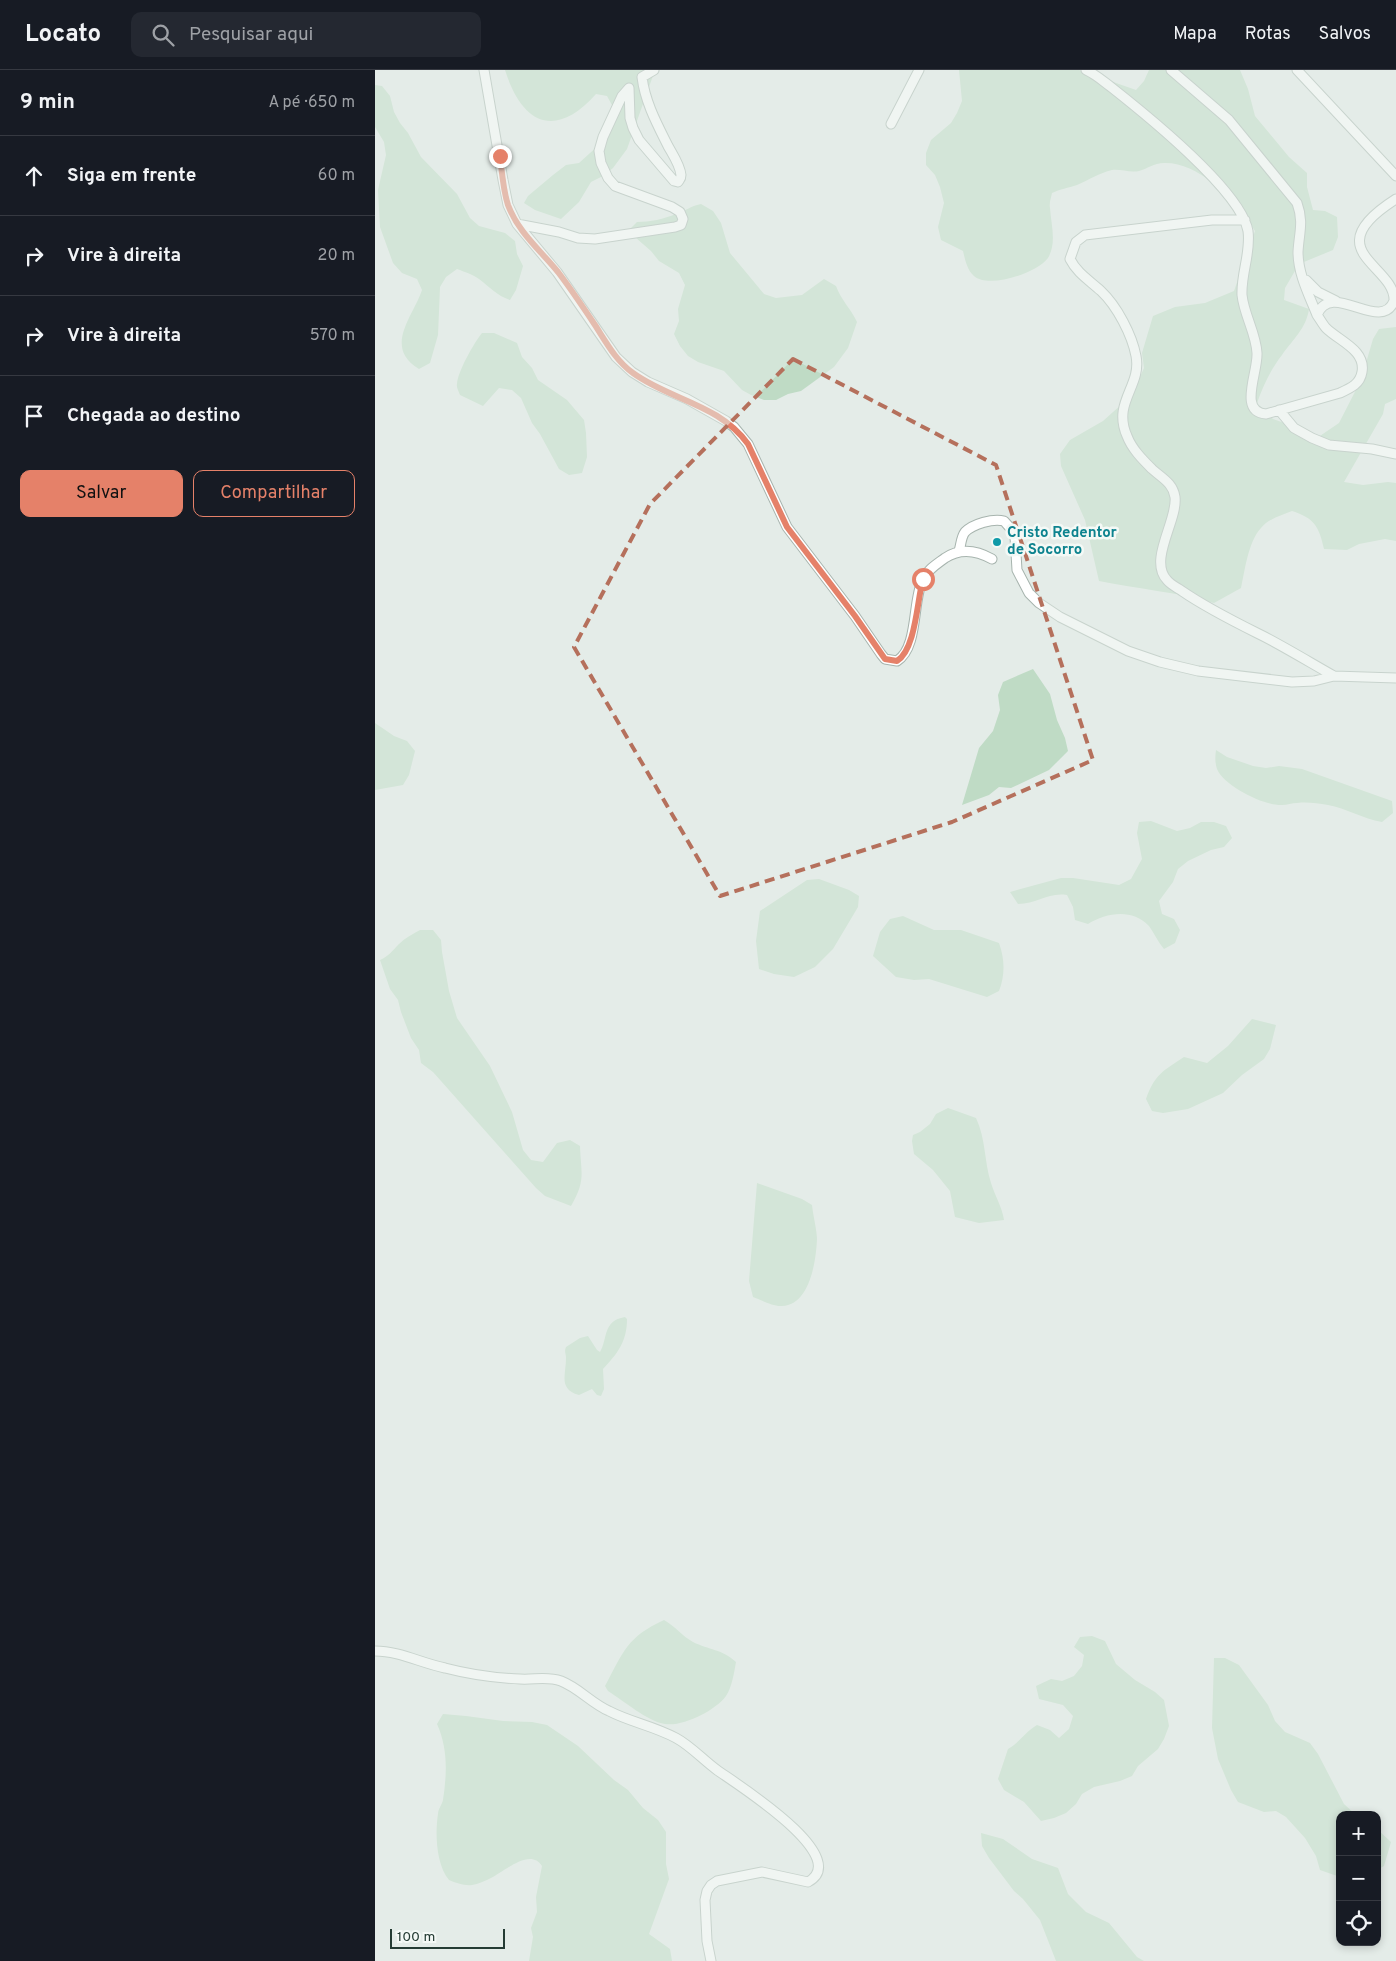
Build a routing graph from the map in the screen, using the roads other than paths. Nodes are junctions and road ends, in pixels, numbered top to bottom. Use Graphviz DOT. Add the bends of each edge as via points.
graph roads {
  1 [pos="484,70"];
  2 [pos="654,70"];
  3 [pos="919,70"];
  4 [pos="1086,70"];
  5 [pos="1171,70"];
  6 [pos="1297,70"];
  7 [pos="642,77"];
  8 [pos="629,88"];
  9 [pos="891,124"];
  10 [pos="1396,176"];
  11 [pos="1396,198"];
  12 [pos="1245,220"];
  13 [pos="517,224"];
  14 [pos="1302,277"];
  15 [pos="1336,302"];
  16 [pos="1317,315"];
  17 [pos="1279,410"];
  18 [pos="1396,454"];
  19 [pos="959,551"];
  20 [pos="992,559"];
  21 [pos="1334,676"];
  22 [pos="1396,678"];
  23 [pos="375,1651"];
  24 [pos="711,1961"];
  1 -- 13 [label="street" via="506,196"];
  2 -- 7 [label="street"];
  3 -- 9 [label="street"];
  4 -- 12 [label="street" via="1143,111 1196,160"];
  5 -- 14 [label="street" via="1229,120 1297,203 1302,226 1298,253"];
  6 -- 10 [label="street"];
  7 -- 8 [label="street"];
  7 -- 8 [label="street" via="647,102 677,164 681,176 678,182 669,177 639,140 630,118"];
  8 -- 13 [label="street" via="622,96 603,138 599,151 601,163 615,186 680,212 681,225 595,239"];
  11 -- 15 [label="street" via="1368,222 1361,239 1395,290 1393,303 1381,312"];
  12 -- 17 [label="street" via="1249,248 1242,292 1257,347 1258,363 1251,403 1259,414"];
  12 -- 21 [label="street" via="1212,220 1085,235 1075,242 1070,259 1075,269 1103,292 1119,314 1134,346 1137,359 1135,375 1122,410 1122,424 1137,454 1172,486 1175,496 1175,508 1162,551 1161,569 1166,580 1205,606"];
  13 -- 19 [label="street" via="557,272 616,356 632,372 725,421 742,436 787,527 885,659 897,661 906,651 923,579 939,563"];
  14 -- 15 [label="street" via="1318,292"];
  14 -- 16 [label="street"];
  15 -- 16 [label="street" via="1323,305"];
  16 -- 17 [label="street" via="1326,328 1357,352 1362,361 1361,375 1358,382 1341,392"];
  17 -- 18 [label="street" via="1294,428 1329,445"];
  19 -- 20 [label="street" via="973,551"];
  19 -- 21 [label="street" via="962,538 969,529 991,520 1003,521 1013,530 1017,570 1034,598 1060,617 1128,651 1198,671 1292,682"];
  21 -- 22 [label="street"];
  23 -- 24 [label="street" via="456,1670 522,1680 558,1680 573,1686 609,1712 678,1739 792,1826 814,1853 819,1871 808,1882 762,1872 711,1885 705,1900"];
}
